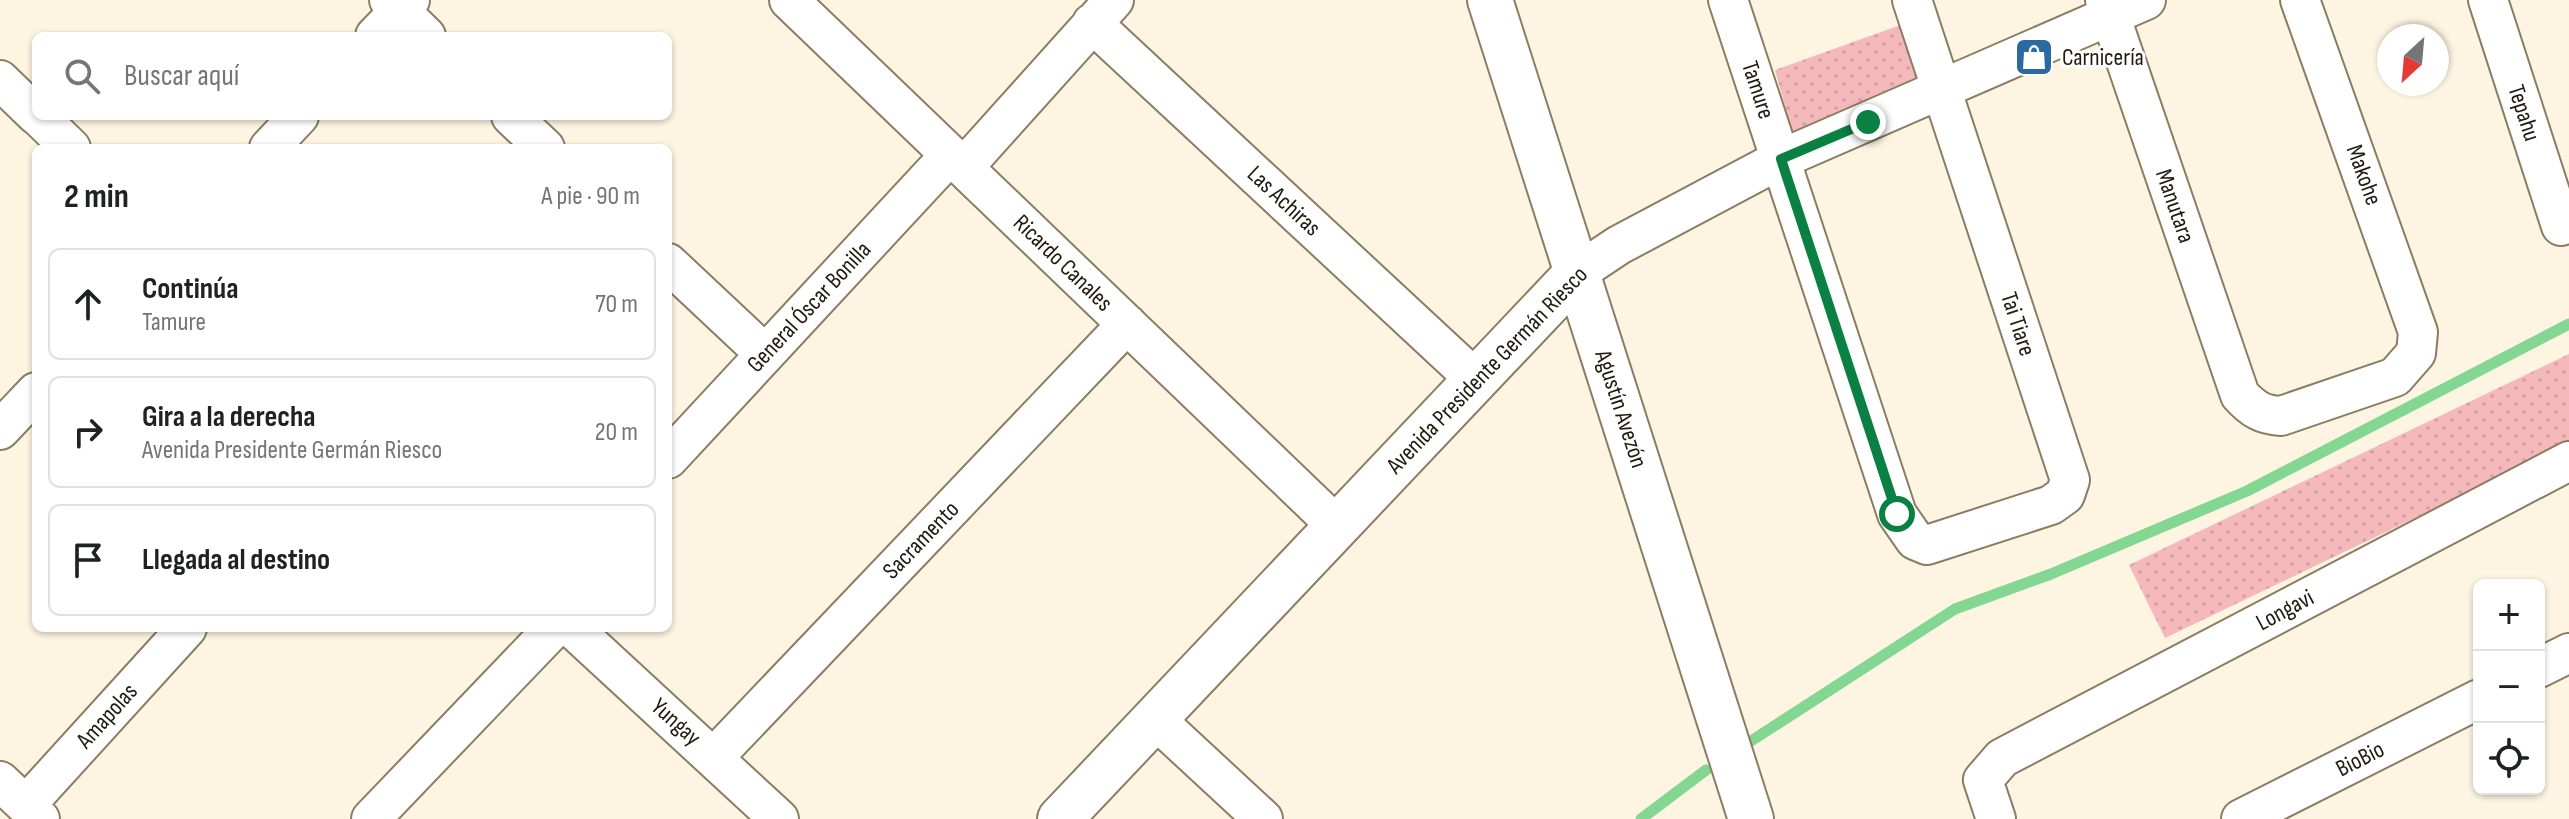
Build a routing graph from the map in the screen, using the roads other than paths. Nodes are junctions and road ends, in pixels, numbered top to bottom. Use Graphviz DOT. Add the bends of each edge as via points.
graph roads {
  1 [pos="789,0"];
  2 [pos="1490,0"];
  3 [pos="1728,0"];
  4 [pos="1912,0"];
  5 [pos="2146,0"];
  6 [pos="2300,0"];
  7 [pos="2488,0"];
  8 [pos="2108,7"];
  9 [pos="1103,11"];
  10 [pos="0,80"];
  11 [pos="1939,88"];
  12 [pos="32,110"];
  13 [pos="42,120"];
  14 [pos="295,120"];
  15 [pos="515,120"];
  16 [pos="67,144"];
  17 [pos="273,144"];
  18 [pos="541,144"];
  19 [pos="1781,159"];
  20 [pos="957,161"];
  21 [pos="2561,226"];
  22 [pos="672,267"];
  23 [pos="1577,273"];
  24 [pos="1127,324"];
  25 [pos="765,354"];
  26 [pos="1476,380"];
  27 [pos="32,396"];
  28 [pos="2252,408"];
  29 [pos="0,430"];
  30 [pos="672,455"];
  31 [pos="2569,461"];
  32 [pos="1337,526"];
  33 [pos="1915,540"];
  34 [pos="183,632"];
  35 [pos="550,632"];
  36 [pos="576,632"];
  37 [pos="2569,653"];
  38 [pos="2545,665"];
  39 [pos="2473,702"];
  40 [pos="1155,719"];
  41 [pos="715,756"];
  42 [pos="22,802"];
  43 [pos="387,814"];
  44 [pos="779,819"];
  45 [pos="1060,819"];
  46 [pos="1263,819"];
  47 [pos="1751,819"];
  48 [pos="1996,819"];
  49 [pos="2241,819"];
  1 -- 20 [label="street, Ricardo Canales"];
  2 -- 23 [label="street, Agustín Avezón"];
  3 -- 19 [label="street, Tamure"];
  4 -- 11 [label="street, Tai Tiare"];
  5 -- 8 [label="street, Avenida Presidente Germán Riesco"];
  6 -- 28 [label="street, Makohe" via="2413,309 2416,353 2395,377 2281,416"];
  7 -- 21 [label="street, Tepahu"];
  8 -- 11 [label="street, Avenida Presidente Germán Riesco"];
  8 -- 28 [label="street, Manutara" via="2240,395"];
  9 -- 20 [label="street, General Óscar Bonilla"];
  9 -- 26 [label="street, Las Achiras"];
  10 -- 12 [label="street"];
  11 -- 19 [label="street, Avenida Presidente Germán Riesco"];
  11 -- 33 [label="street, Tai Tiare" via="2070,480 2065,495 2051,505 1937,544"];
  13 -- 16 [label="street"];
  14 -- 17 [label="street"];
  15 -- 18 [label="street"];
  19 -- 23 [label="street, Avenida Presidente Germán Riesco"];
  19 -- 33 [label="street, Tamure" via="1897,514"];
  20 -- 24 [label="street, Ricardo Canales"];
  20 -- 25 [label="street, General Óscar Bonilla"];
  22 -- 25 [label="street"];
  23 -- 26 [label="street, Avenida Presidente Germán Riesco"];
  23 -- 47 [label="street, Agustín Avezón"];
  24 -- 32 [label="street, Ricardo Canales"];
  24 -- 41 [label="street, Sacramento"];
  25 -- 30 [label="street, General Óscar Bonilla"];
  26 -- 32 [label="street, Avenida Presidente Germán Riesco"];
  27 -- 29 [label="street"];
  31 -- 48 [label="street, Longavi" via="2002,758 1983,780"];
  32 -- 40 [label="street, Avenida Presidente Germán Riesco"];
  34 -- 42 [label="street, Amapolas"];
  35 -- 43 [label="street"];
  36 -- 41 [label="street, Yungay"];
  37 -- 38 [label="street"];
  39 -- 49 [label="street, BioBio"];
  40 -- 45 [label="street, Avenida Presidente Germán Riesco"];
  40 -- 46 [label="street"];
  41 -- 44 [label="street, Yungay"];
}
